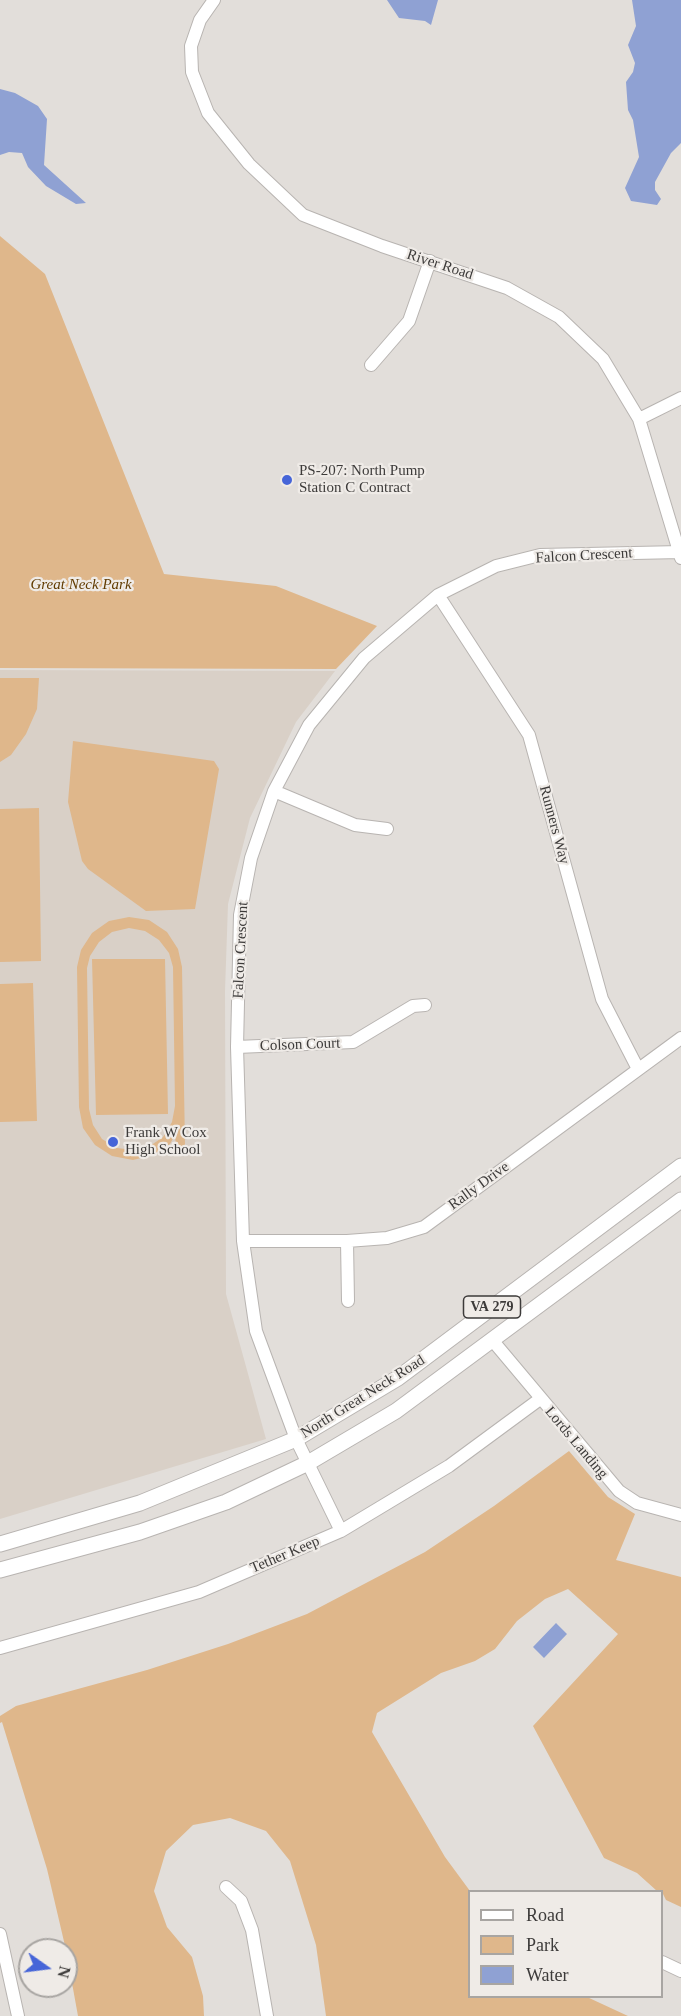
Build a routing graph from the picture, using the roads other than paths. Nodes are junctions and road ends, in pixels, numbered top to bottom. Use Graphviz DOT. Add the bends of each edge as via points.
graph roads {
  1 [pos="214,0"];
  2 [pos="430,261"];
  3 [pos="371,365"];
  4 [pos="681,398"];
  5 [pos="639,419"];
  6 [pos="680,555"];
  7 [pos="438,595"];
  8 [pos="274,791"];
  9 [pos="387,829"];
  10 [pos="425,1005"];
  11 [pos="681,1038"];
  12 [pos="237,1047"];
  13 [pos="638,1069"];
  14 [pos="681,1166"];
  15 [pos="681,1200"];
  16 [pos="243,1241"];
  17 [pos="347,1241"];
  18 [pos="348,1301"];
  19 [pos="493,1341"];
  20 [pos="540,1399"];
  21 [pos="296,1439"];
  22 [pos="308,1463"];
  23 [pos="681,1515"];
  24 [pos="341,1531"];
  25 [pos="0,1545"];
  26 [pos="0,1570"];
  27 [pos="0,1648"];
  28 [pos="226,1887"];
  29 [pos="0,1934"];
  30 [pos="663,1962"];
  31 [pos="681,1971"];
  32 [pos="18,2016"];
  33 [pos="267,2016"];
  1 -- 2 [label="street, River Road" via="200,20 191,46 192,72 208,113 249,164 303,215"];
  2 -- 3 [label="street" via="409,321"];
  2 -- 5 [label="street, River Road" via="507,288 559,317 603,359"];
  4 -- 5 [label="street"];
  5 -- 6 [label="street, River Road"];
  6 -- 7 [label="street, Falcon Crescent" via="540,555 496,566"];
  7 -- 8 [label="street, Falcon Crescent" via="364,658 309,725"];
  7 -- 13 [label="street, Runners Way" via="530,735 602,999"];
  8 -- 9 [label="street" via="355,825"];
  8 -- 12 [label="street, Falcon Crescent" via="251,858 240,915"];
  10 -- 12 [label="street, Colson Court" via="413,1006 353,1042"];
  11 -- 13 [label="street, Rally Drive"];
  12 -- 16 [label="street, Falcon Crescent"];
  13 -- 17 [label="street, Rally Drive" via="424,1227 387,1238"];
  14 -- 21 [label="main road, North Great Neck Road / VA 279" via="398,1378"];
  15 -- 19 [label="main road, North Great Neck Road / VA 279"];
  16 -- 17 [label="street, Rally Drive"];
  16 -- 21 [label="street, Falcon Crescent" via="256,1331"];
  17 -- 18 [label="street"];
  19 -- 20 [label="street, Lords Landing"];
  19 -- 22 [label="main road, North Great Neck Road / VA 279" via="396,1411"];
  20 -- 23 [label="street, Lords Landing" via="619,1491 637,1503"];
  20 -- 24 [label="street, Tether Keep" via="449,1466"];
  21 -- 22 [label="street, Falcon Crescent"];
  21 -- 25 [label="main road, North Great Neck Road / VA 279" via="140,1503"];
  22 -- 24 [label="street, Falcon Crescent"];
  22 -- 26 [label="main road, North Great Neck Road / VA 279" via="226,1502 140,1532"];
  24 -- 27 [label="street, Tether Keep" via="199,1592"];
  28 -- 33 [label="street" via="241,1901 252,1930"];
  29 -- 32 [label="street"];
  30 -- 31 [label="street"];
}
